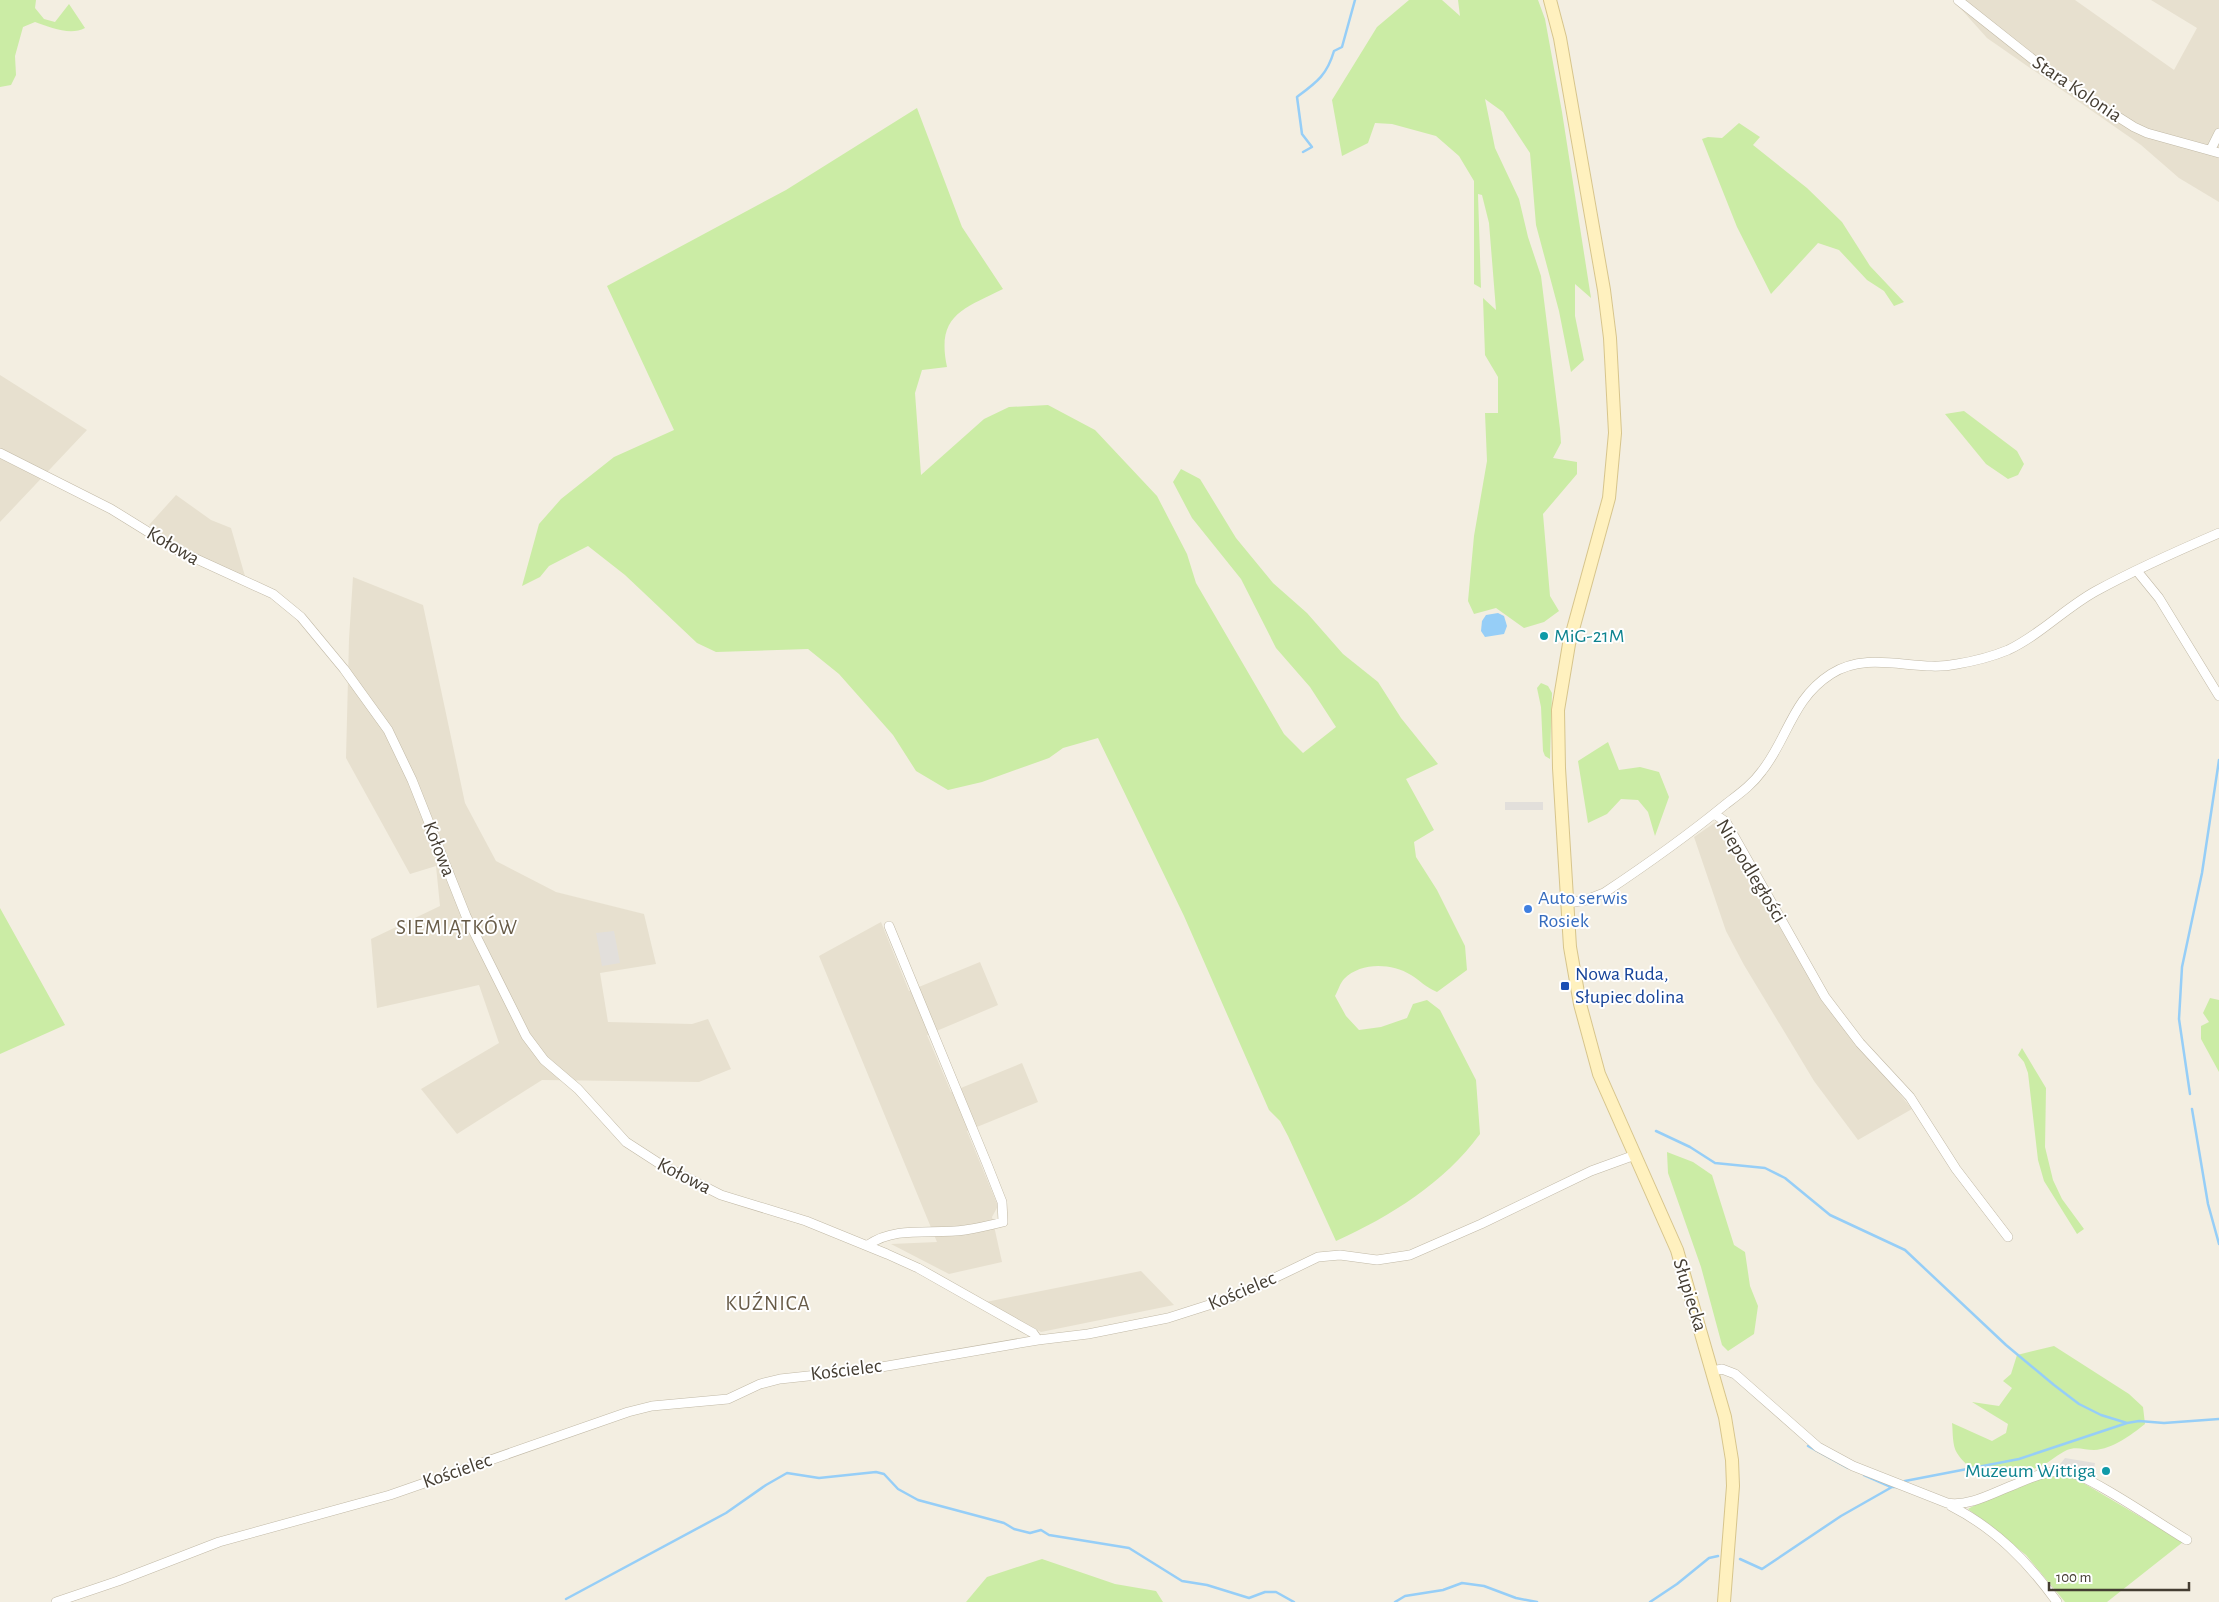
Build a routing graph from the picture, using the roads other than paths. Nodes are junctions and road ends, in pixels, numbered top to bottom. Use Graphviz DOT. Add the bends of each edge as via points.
graph roads {
  1 [pos="1550,0"];
  2 [pos="1958,0"];
  3 [pos="2219,133"];
  4 [pos="2215,151"];
  5 [pos="0,453"];
  6 [pos="2219,533"];
  7 [pos="2137,571"];
  8 [pos="2219,696"];
  9 [pos="1716,815"];
  10 [pos="1568,903"];
  11 [pos="889,926"];
  12 [pos="1635,1155"];
  13 [pos="2008,1237"];
  14 [pos="868,1245"];
  15 [pos="1038,1340"];
  16 [pos="1713,1371"];
  17 [pos="1947,1503"];
  18 [pos="2187,1540"];
  19 [pos="56,1602"];
  20 [pos="1724,1602"];
  21 [pos="2057,1602"];
  1 -- 10 [label="main road, Słupiecka" via="1560,39 1604,290 1615,433 1609,498 1569,644 1558,710"];
  2 -- 4 [label="street, Stara Kolonia" via="2055,77 2134,127"];
  3 -- 4 [label="street"];
  5 -- 14 [label="street, Kołowa" via="111,509 179,551 273,594 301,617 388,730 412,780 458,899 526,1036 544,1060 578,1089 622,1138 660,1164 721,1195 806,1221"];
  6 -- 7 [label="street, Niepodległości"];
  7 -- 8 [label="street" via="2159,598"];
  7 -- 9 [label="street, Niepodległości" via="2095,592 2009,649 1983,659 1948,666 1869,662 1833,672 1816,684 1796,710 1763,771"];
  9 -- 10 [label="street" via="1604,893"];
  9 -- 13 [label="street, Niepodległości" via="1726,822 1780,921 1839,1018 1910,1096 1956,1169"];
  10 -- 12 [label="main road, Słupiecka" via="1570,947 1580,1004 1599,1074"];
  11 -- 14 [label="street" via="988,1164 1002,1202 1003,1222 965,1230 891,1234"];
  12 -- 15 [label="street, Kościelec" via="1410,1255 1377,1260 1340,1255 1318,1257 1237,1296 1203,1308 1128,1327"];
  12 -- 16 [label="main road, Słupiecka" via="1677,1250"];
  14 -- 15 [label="street, Kołowa" via="925,1272 1032,1333"];
  15 -- 19 [label="street, Kościelec" via="864,1370 780,1378 728,1399 652,1406 628,1412 390,1495 219,1542"];
  16 -- 17 [label="street" via="1722,1369 1735,1374 1799,1431 1835,1457"];
  16 -- 20 [label="main road, Słupiecka" via="1732,1460"];
  17 -- 18 [label="street" via="1970,1502 2024,1480 2066,1471 2075,1473"];
  17 -- 21 [label="street" via="2004,1541 2040,1577"];
}
